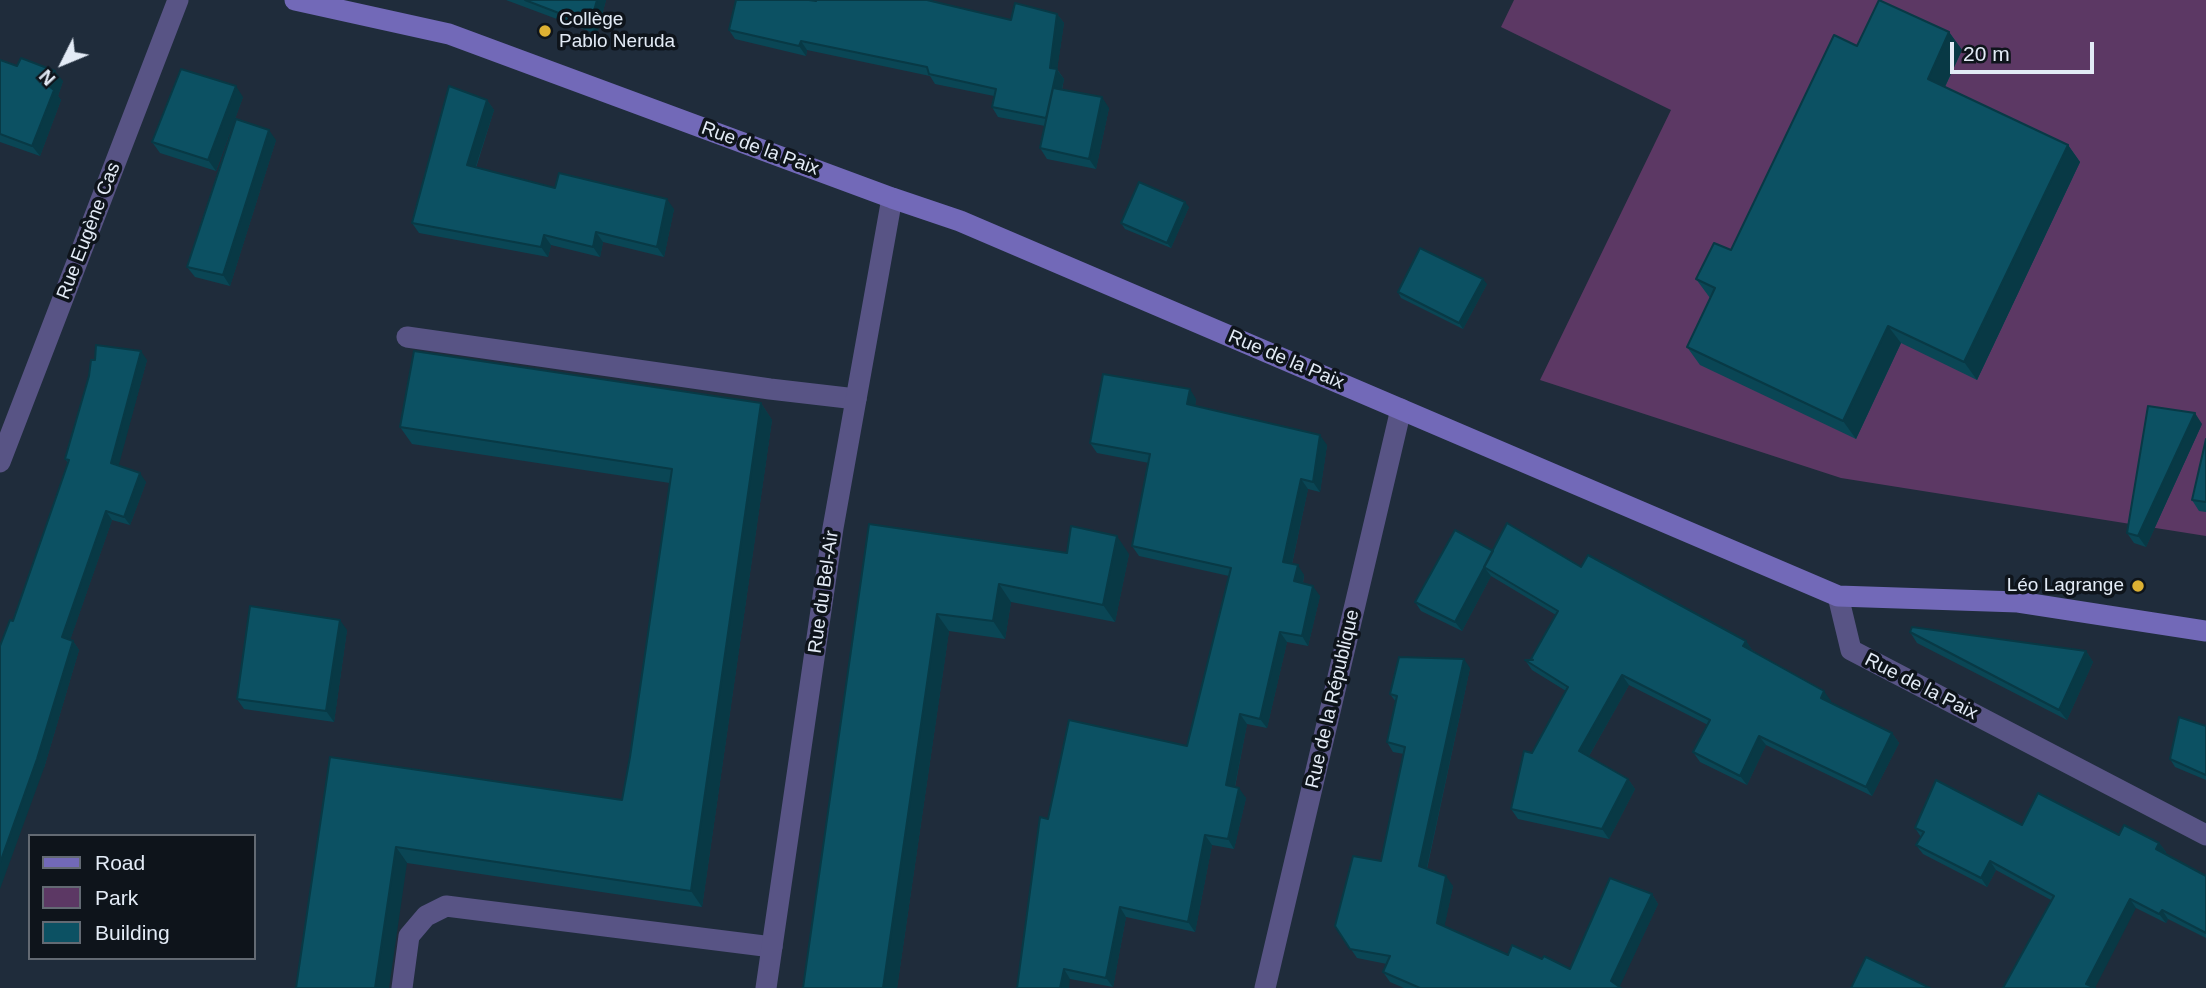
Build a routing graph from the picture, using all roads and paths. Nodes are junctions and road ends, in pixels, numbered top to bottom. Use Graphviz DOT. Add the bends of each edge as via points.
graph roads {
  1 [pos="178,0"];
  2 [pos="295,0"];
  3 [pos="892,198"];
  4 [pos="407,337"];
  5 [pos="856,399"];
  6 [pos="1401,409"];
  7 [pos="0,462"];
  8 [pos="1839,596"];
  9 [pos="2206,631"];
  10 [pos="2206,835"];
  11 [pos="772,947"];
  12 [pos="402,988"];
  13 [pos="766,988"];
  14 [pos="1265,988"];
  1 -- 7 [label="street, Rue Eugène Cas"];
  2 -- 3 [label="street, Rue de la Paix" via="449,34"];
  3 -- 5 [label="street, Rue du Bel-Air"];
  3 -- 6 [label="street, Rue de la Paix" via="960,221"];
  4 -- 5 [label="street"];
  5 -- 11 [label="street, Rue du Bel-Air"];
  6 -- 8 [label="street, Rue de la Paix"];
  6 -- 14 [label="street, Rue de la République"];
  8 -- 9 [label="street" via="2018,602"];
  8 -- 10 [label="street, Rue de la Paix" via="1851,650"];
  11 -- 12 [label="street" via="446,906 426,916 408,936"];
  11 -- 13 [label="street, Rue du Bel-Air"];
}
